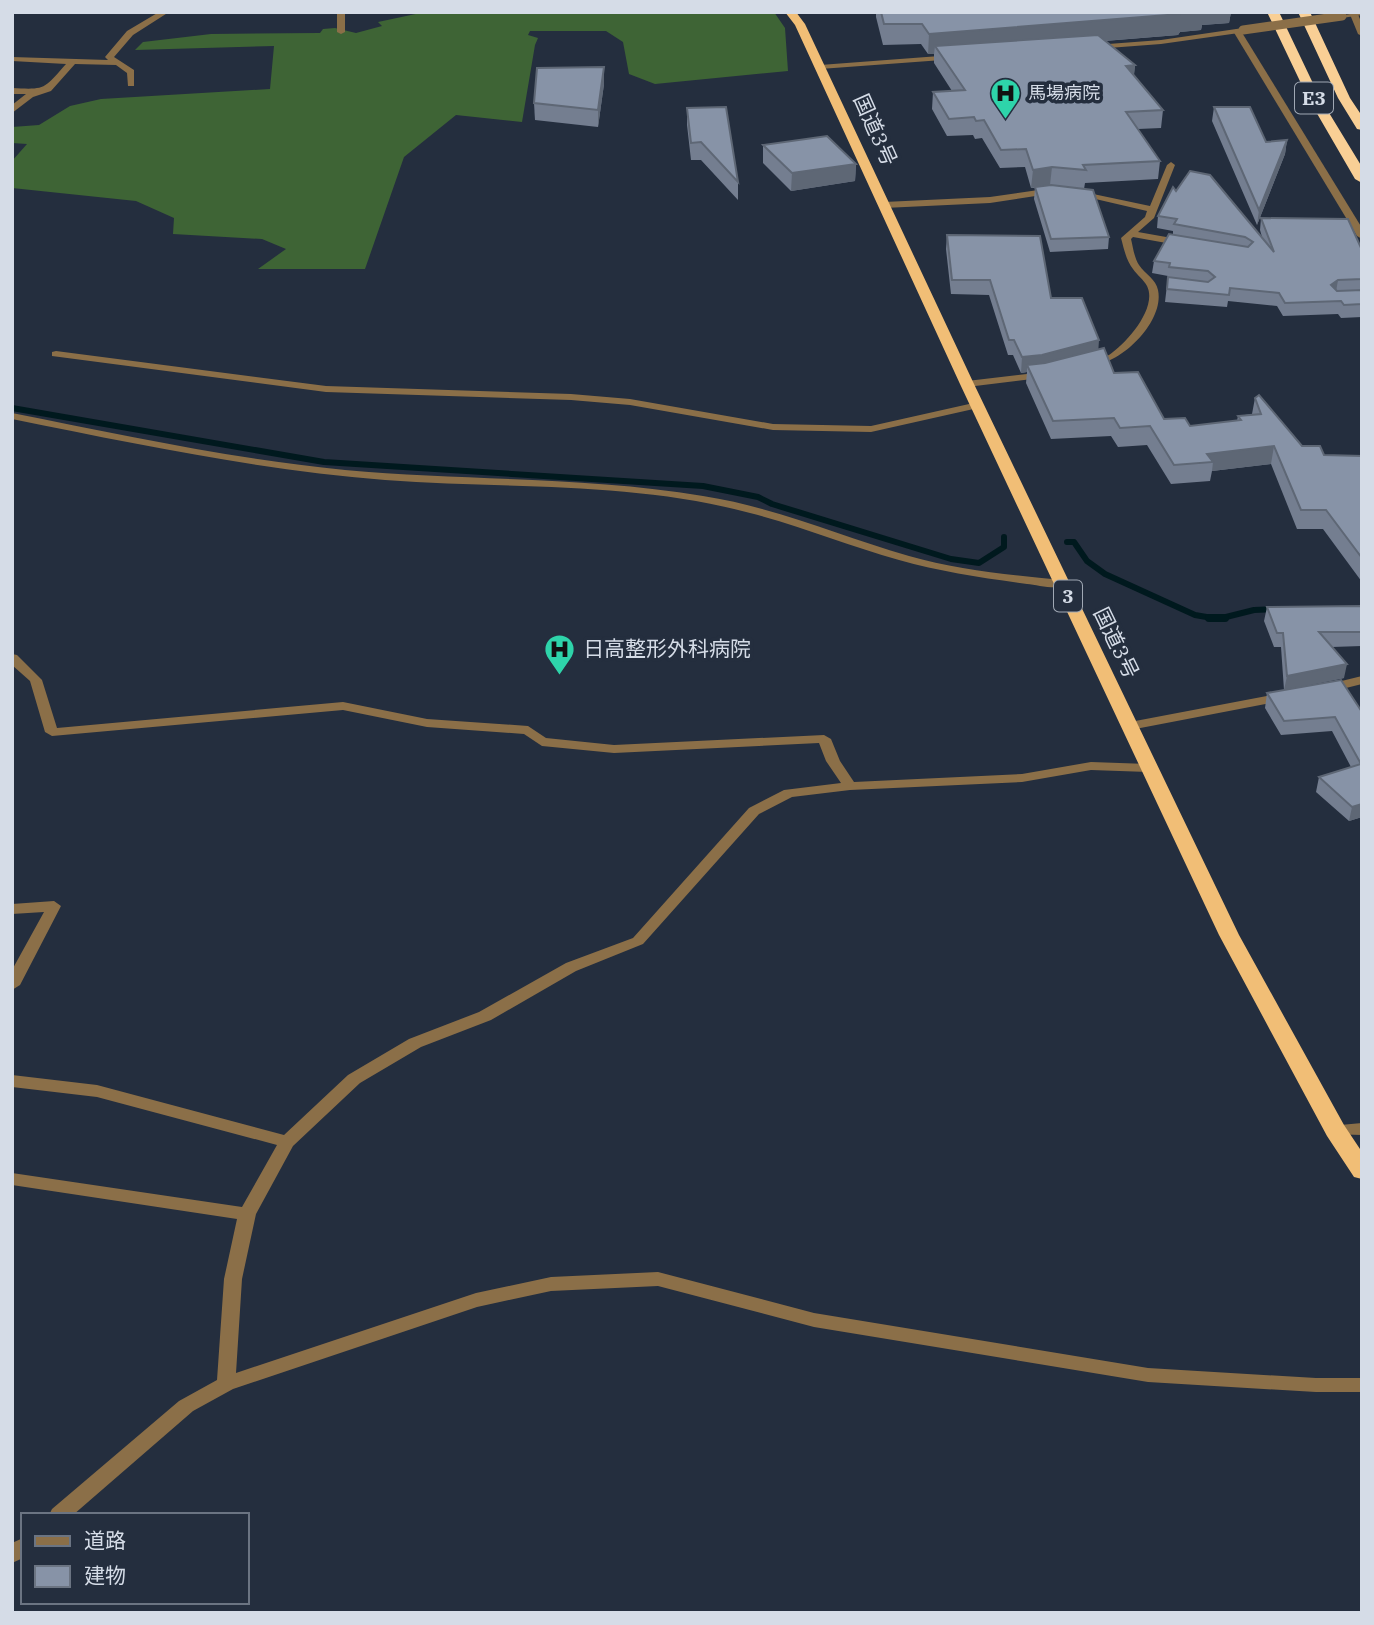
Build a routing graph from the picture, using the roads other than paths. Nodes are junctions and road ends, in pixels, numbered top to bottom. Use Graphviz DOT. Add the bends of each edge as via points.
graph roads {
  1 [pos="165,12"];
  2 [pos="341,12"];
  3 [pos="790,12"];
  4 [pos="1260,12"];
  5 [pos="1273,12"];
  6 [pos="1304,12"];
  7 [pos="1356,13"];
  8 [pos="1240,31"];
  9 [pos="341,32"];
  10 [pos="1362,34"];
  11 [pos="1081,48"];
  12 [pos="957,57"];
  13 [pos="12,59"];
  14 [pos="73,61"];
  15 [pos="117,63"];
  16 [pos="820,67"];
  17 [pos="131,84"];
  18 [pos="12,91"];
  19 [pos="37,93"];
  20 [pos="1314,98"];
  21 [pos="12,110"];
  22 [pos="1362,127"];
  23 [pos="1171,165"];
  24 [pos="1362,179"];
  25 [pos="884,205"];
  26 [pos="1153,209"];
  27 [pos="1131,234"];
  28 [pos="1362,236"];
  29 [pos="1193,245"];
  30 [pos="56,354"];
  31 [pos="1085,364"];
  32 [pos="1052,373"];
  33 [pos="967,384"];
  34 [pos="978,405"];
  35 [pos="12,416"];
  36 [pos="1062,584"];
  37 [pos="12,658"];
  38 [pos="1362,680"];
  39 [pos="1130,726"];
  40 [pos="1148,768"];
  41 [pos="850,786"];
  42 [pos="12,909"];
  43 [pos="12,985"];
  44 [pos="12,1081"];
  45 [pos="1362,1129"];
  46 [pos="1335,1130"];
  47 [pos="288,1142"];
  48 [pos="1362,1171"];
  49 [pos="12,1179"];
  50 [pos="247,1214"];
  51 [pos="226,1384"];
  52 [pos="1362,1385"];
  53 [pos="61,1513"];
  1 -- 15 [label="street" via="130,33 114,50 109,57"];
  2 -- 9 [label="street"];
  3 -- 16 [label="highway, 国道3号 / 3"];
  4 -- 20 [label="highway"];
  5 -- 20 [label="highway, E3"];
  6 -- 22 [label="highway, E3"];
  7 -- 8 [label="street, bridge"];
  7 -- 10 [label="street"];
  8 -- 11 [label="street"];
  8 -- 28 [label="street"];
  12 -- 16 [label="street"];
  13 -- 14 [label="street"];
  14 -- 15 [label="street"];
  14 -- 19 [label="street" via="48,89"];
  15 -- 17 [label="street" via="131,72"];
  16 -- 25 [label="highway, 国道3号 / 3"];
  18 -- 19 [label="street"];
  19 -- 21 [label="street"];
  20 -- 24 [label="highway, E3"];
  23 -- 26 [label="street"];
  25 -- 26 [label="street" via="990,200 1051,191"];
  25 -- 33 [label="highway, 国道3号 / 3"];
  26 -- 27 [label="street"];
  27 -- 29 [label="street"];
  27 -- 31 [label="street" via="1126,238 1129,254 1137,270 1155,283 1156,300 1132,341 1110,359"];
  30 -- 34 [label="street" via="326,389 630,402 773,427 871,429"];
  32 -- 33 [label="street"];
  33 -- 34 [label="highway, 国道3号 / 3"];
  34 -- 36 [label="highway, 国道3号 / 3"];
  35 -- 36 [label="street" via="345,473 583,486 706,499 764,512 905,558 985,575"];
  36 -- 39 [label="highway, 国道3号 / 3"];
  37 -- 41 [label="street" via="36,680 52,732 343,706 427,723 528,730 542,742 614,749 824,739"];
  38 -- 39 [label="street"];
  39 -- 40 [label="highway, 国道3号 / 3"];
  40 -- 41 [label="street" via="1091,766 1022,778"];
  40 -- 46 [label="highway, 国道3号 / 3" via="1229,935"];
  41 -- 47 [label="street" via="789,793 754,811 638,941 571,967 485,1016 415,1043 354,1079"];
  42 -- 43 [label="street" via="54,906"];
  44 -- 47 [label="street" via="97,1091"];
  45 -- 46 [label="street"];
  46 -- 48 [label="highway, 国道3号 / 3"];
  47 -- 50 [label="street"];
  49 -- 50 [label="street"];
  50 -- 51 [label="street" via="233,1279"];
  51 -- 52 [label="street" via="476,1300 551,1284 658,1279 814,1320 1148,1375"];
  51 -- 53 [label="street" via="186,1406"];
}
